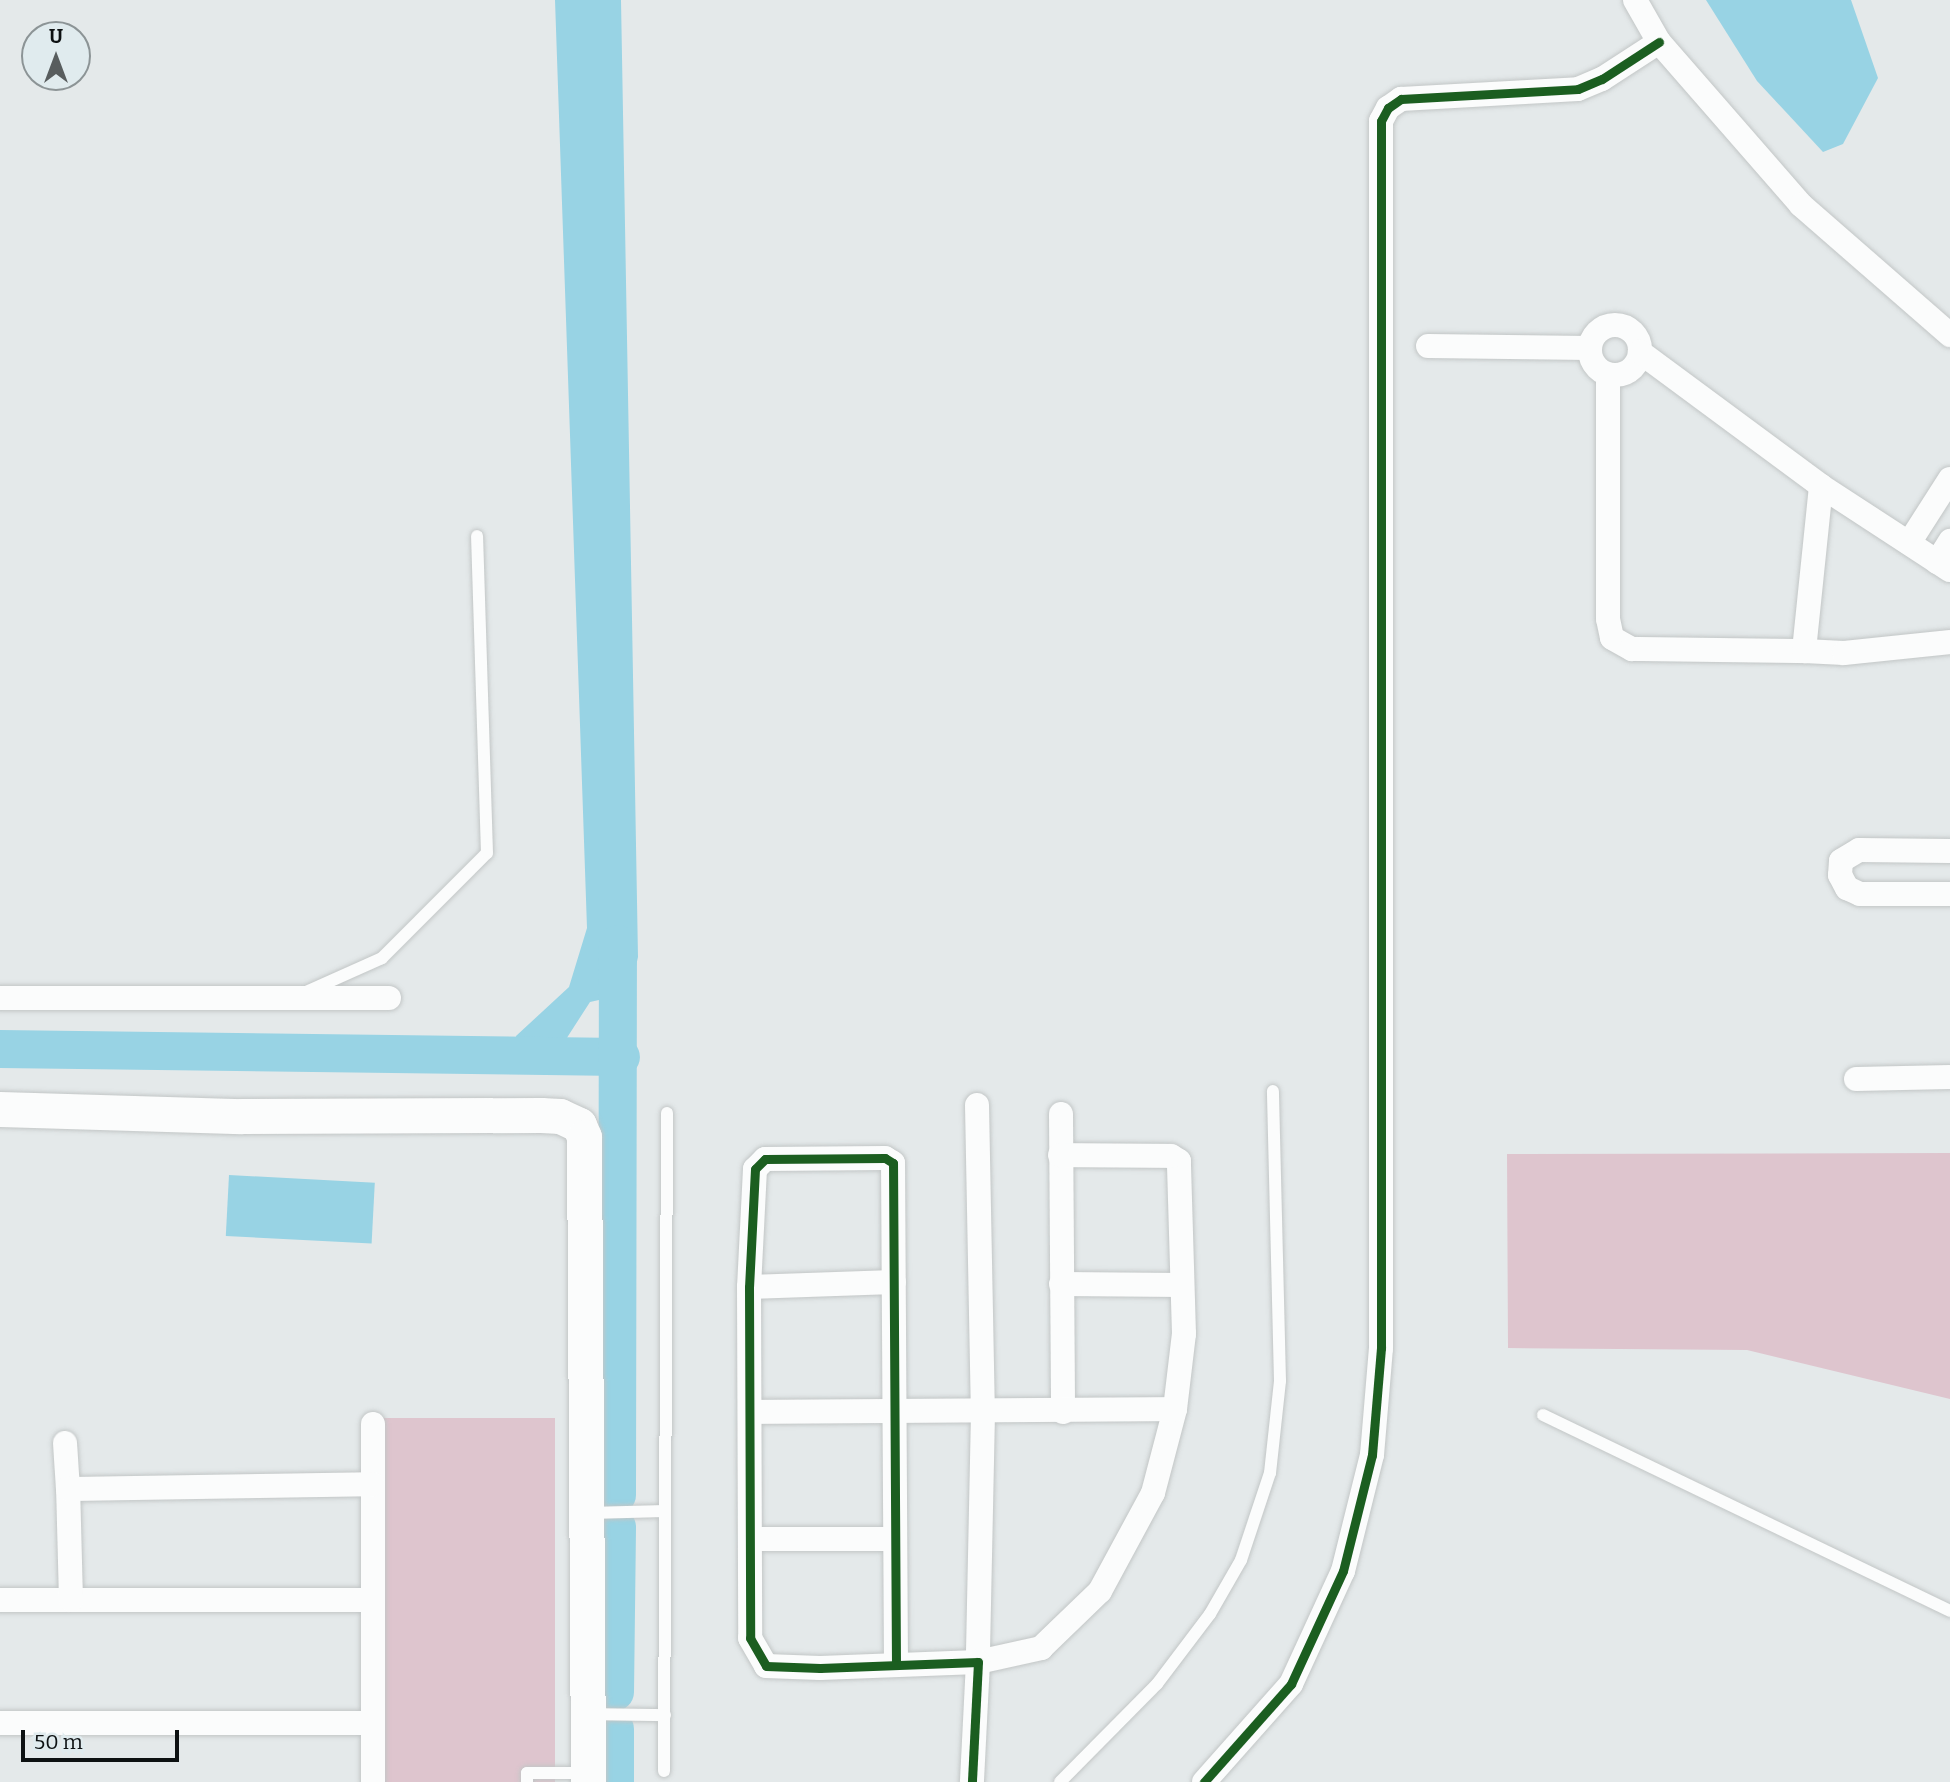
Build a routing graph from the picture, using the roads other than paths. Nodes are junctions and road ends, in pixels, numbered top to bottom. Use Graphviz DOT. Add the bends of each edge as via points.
graph roads {
  1 [pos="1635,0"];
  2 [pos="1659,42"];
  3 [pos="1950,336"];
  4 [pos="1428,346"];
  5 [pos="1589,348"];
  6 [pos="1640,352"];
  7 [pos="1608,375"];
  8 [pos="1950,479"];
  9 [pos="1821,486"];
  10 [pos="477,536"];
  11 [pos="1909,543"];
  12 [pos="1946,558"];
  13 [pos="1950,642"];
  14 [pos="1804,651"];
  15 [pos="1950,851"];
  16 [pos="1950,894"];
  17 [pos="0,998"];
  18 [pos="292,998"];
  19 [pos="389,998"];
  20 [pos="1950,1077"];
  21 [pos="1856,1079"];
  22 [pos="1273,1091"];
  23 [pos="977,1105"];
  24 [pos="0,1110"];
  25 [pos="667,1112"];
  26 [pos="1061,1114"];
  27 [pos="1060,1155"];
  28 [pos="894,1282"];
  29 [pos="1061,1284"];
  30 [pos="1181,1285"];
  31 [pos="749,1287"];
  32 [pos="1175,1409"];
  33 [pos="751,1412"];
  34 [pos="1063,1412"];
  35 [pos="895,1413"];
  36 [pos="983,1413"];
  37 [pos="1544,1415"];
  38 [pos="373,1424"];
  39 [pos="65,1443"];
  40 [pos="373,1484"];
  41 [pos="68,1489"];
  42 [pos="665,1511"];
  43 [pos="587,1513"];
  44 [pos="751,1539"];
  45 [pos="895,1539"];
  46 [pos="0,1600"];
  47 [pos="71,1600"];
  48 [pos="373,1600"];
  49 [pos="1950,1611"];
  50 [pos="978,1662"];
  51 [pos="896,1664"];
  52 [pos="588,1714"];
  53 [pos="665,1715"];
  54 [pos="0,1723"];
  55 [pos="373,1723"];
  56 [pos="664,1771"];
  57 [pos="588,1778"];
  58 [pos="373,1782"];
  59 [pos="527,1782"];
  60 [pos="972,1782"];
  61 [pos="1060,1782"];
  62 [pos="1204,1782"];
  1 -- 2 [label="street"];
  2 -- 3 [label="street" via="1801,205"];
  2 -- 62 [label="street" via="1578,89 1401,99 1388,108 1381,121 1381,1348 1372,1455 1343,1571 1291,1684"];
  4 -- 5 [label="street"];
  5 -- 6 [label="street" via="1597,332 1622,325 1636,335"];
  5 -- 7 [label="street" via="1594,365"];
  6 -- 7 [label="street" via="1625,373"];
  6 -- 9 [label="street"];
  7 -- 14 [label="street" via="1608,619 1612,638 1632,649"];
  8 -- 11 [label="street"];
  9 -- 11 [label="street"];
  9 -- 14 [label="street"];
  10 -- 18 [label="lane" via="487,853 383,958"];
  11 -- 12 [label="street"];
  13 -- 14 [label="street" via="1844,653"];
  15 -- 16 [label="street" via="1859,850 1841,861 1840,875 1847,888 1860,894"];
  17 -- 18 [label="street"];
  18 -- 19 [label="street"];
  20 -- 21 [label="street"];
  22 -- 61 [label="lane" via="1280,1381 1270,1473 1241,1560 1210,1614 1157,1684"];
  23 -- 36 [label="street"];
  24 -- 43 [label="main road" via="242,1116 541,1115 560,1116 579,1125 584,1136"];
  25 -- 42 [label="lane"];
  26 -- 27 [label="street"];
  27 -- 29 [label="street"];
  27 -- 30 [label="street" via="1176,1157 1180,1164"];
  28 -- 31 [label="street"];
  28 -- 31 [label="street" via="890,1160 765,1159 755,1168"];
  28 -- 35 [label="street"];
  29 -- 30 [label="street"];
  29 -- 34 [label="street"];
  30 -- 32 [label="street" via="1184,1345"];
  31 -- 33 [label="street"];
  32 -- 34 [label="street"];
  32 -- 50 [label="street" via="1153,1493 1100,1591 1041,1648"];
  33 -- 35 [label="street"];
  33 -- 44 [label="street"];
  34 -- 36 [label="street"];
  35 -- 36 [label="street"];
  35 -- 45 [label="street"];
  36 -- 50 [label="street"];
  37 -- 49 [label="lane"];
  38 -- 40 [label="street"];
  39 -- 41 [label="street"];
  40 -- 41 [label="street"];
  40 -- 48 [label="street"];
  41 -- 47 [label="street"];
  42 -- 43 [label="lane"];
  42 -- 53 [label="lane"];
  43 -- 52 [label="main road"];
  44 -- 45 [label="street"];
  44 -- 51 [label="street" via="750,1638 766,1666"];
  45 -- 51 [label="street"];
  46 -- 47 [label="street"];
  47 -- 48 [label="street"];
  48 -- 55 [label="street"];
  50 -- 51 [label="street"];
  50 -- 60 [label="street"];
  52 -- 53 [label="lane"];
  52 -- 57 [label="main road"];
  53 -- 56 [label="lane"];
  54 -- 55 [label="street"];
  55 -- 58 [label="street"];
  57 -- 59 [label="lane" via="527,1773"];
}
